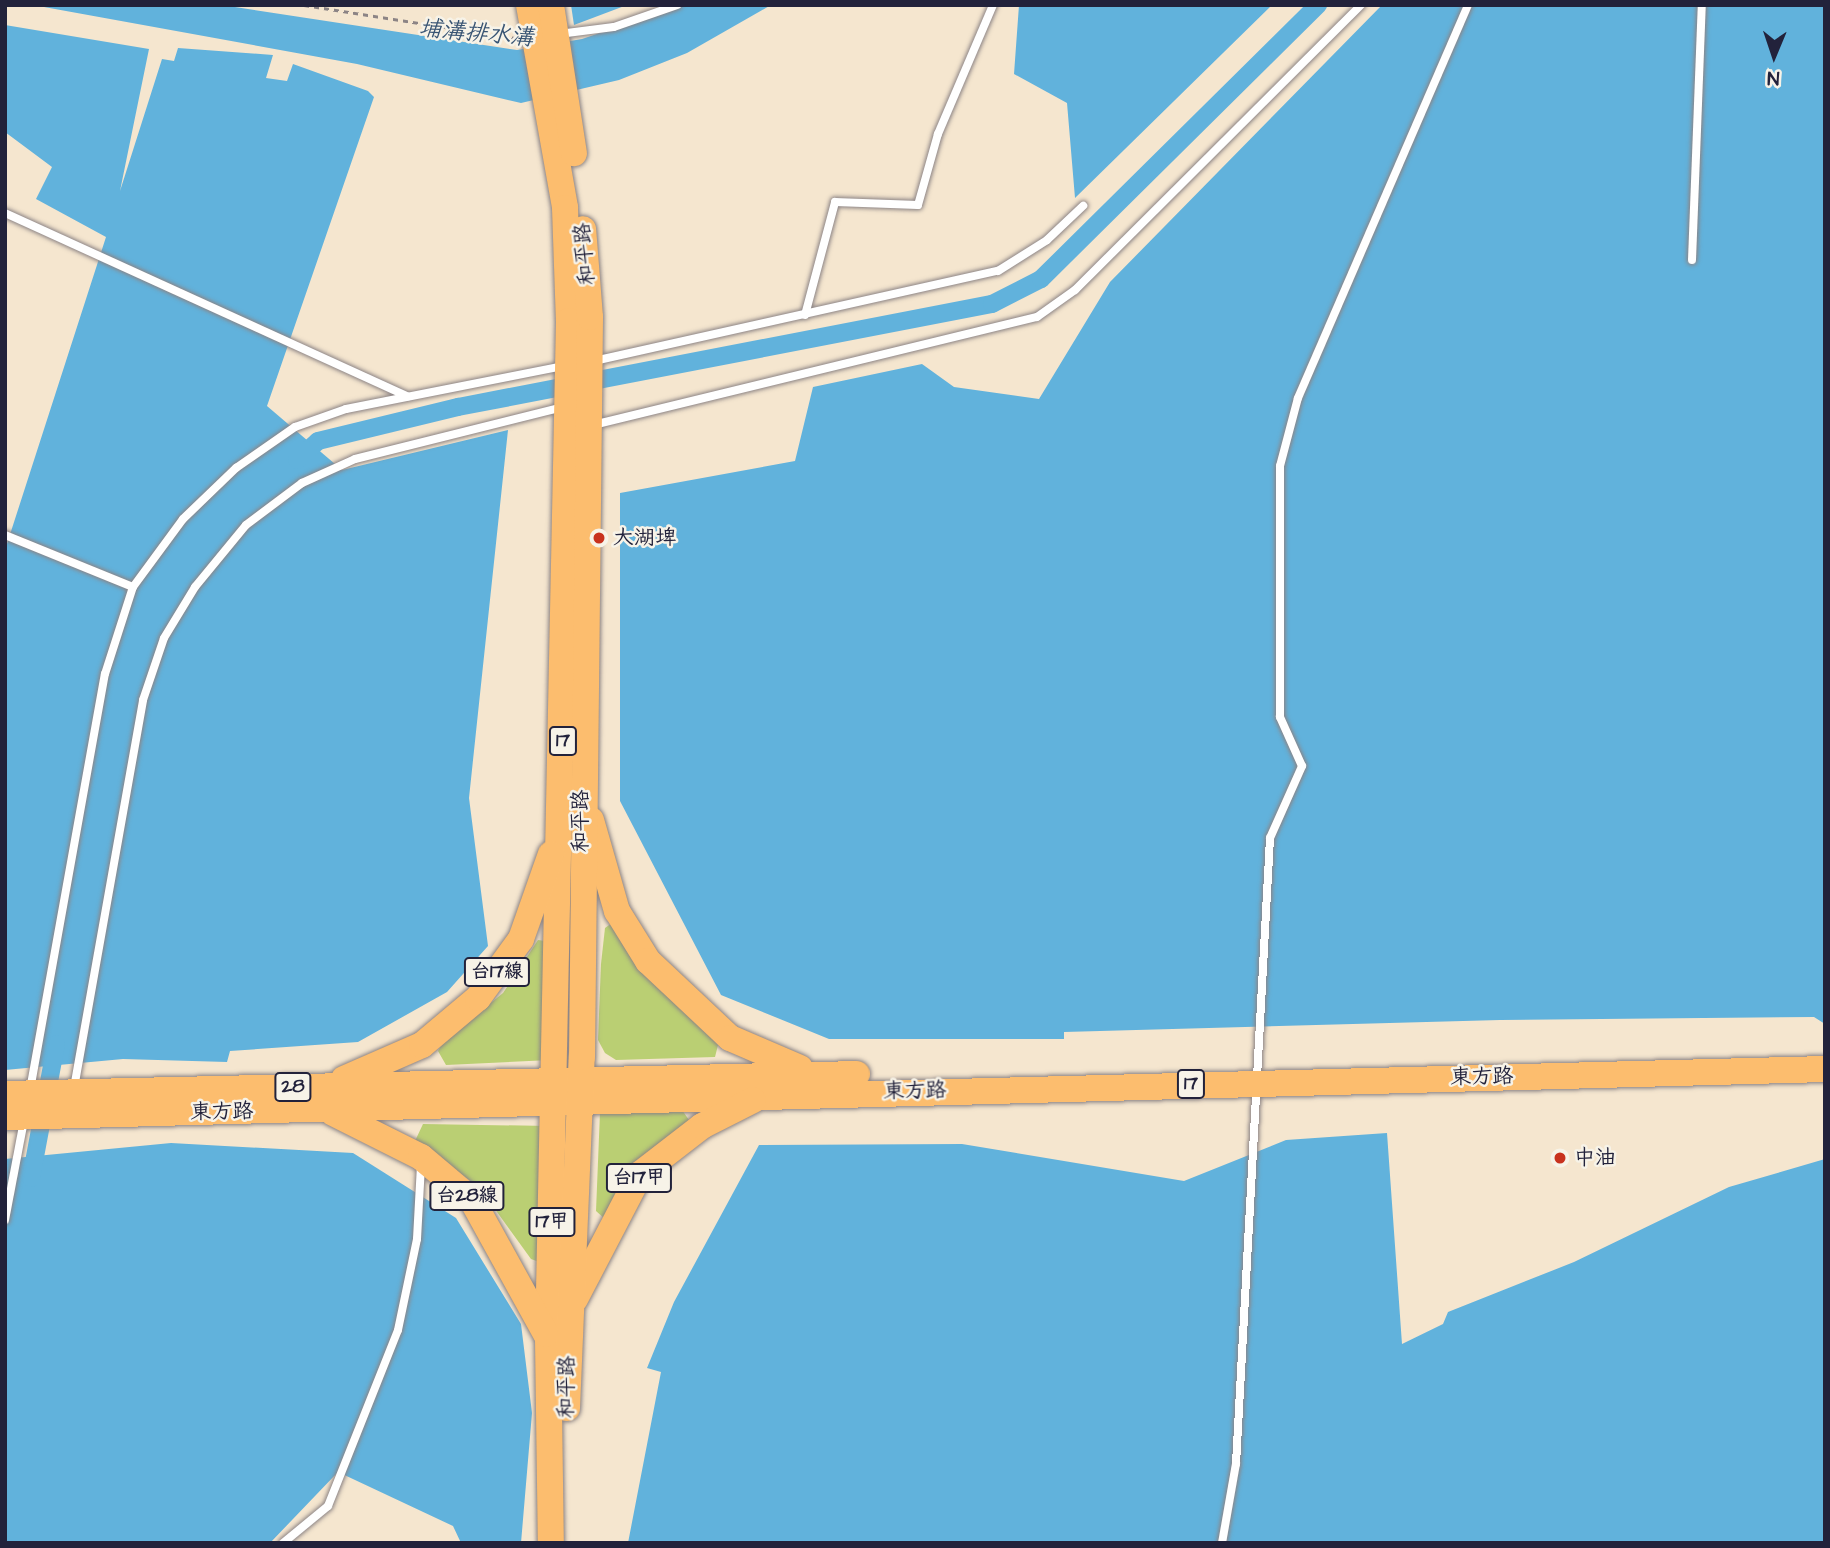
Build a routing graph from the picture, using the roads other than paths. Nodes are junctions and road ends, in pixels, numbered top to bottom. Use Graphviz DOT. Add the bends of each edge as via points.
graph roads {
  1 [pos="529,5"];
  2 [pos="551,5"];
  3 [pos="677,5"];
  4 [pos="993,5"];
  5 [pos="1361,5"];
  6 [pos="1468,5"];
  7 [pos="1702,5"];
  8 [pos="550,39"];
  9 [pos="1083,206"];
  10 [pos="5,213"];
  11 [pos="1692,260"];
  12 [pos="805,315"];
  13 [pos="578,368"];
  14 [pos="407,396"];
  15 [pos="578,409"];
  16 [pos="5,535"];
  17 [pos="133,587"];
  18 [pos="572,769"];
  19 [pos="1825,1052"];
  20 [pos="1825,1069"];
  21 [pos="1258,1073"];
  22 [pos="833,1075"];
  23 [pos="569,1092"];
  24 [pos="762,1095"];
  25 [pos="323,1098"];
  26 [pos="71,1103"];
  27 [pos="16,1104"];
  28 [pos="421,1157"];
  29 [pos="5,1220"];
  30 [pos="569,1310"];
  31 [pos="548,1339"];
  32 [pos="284,1543"];
  33 [pos="551,1543"];
  34 [pos="564,1543"];
  35 [pos="1222,1543"];
  1 -- 8 [label="main road, 17"];
  2 -- 8 [label="main road, 17"];
  3 -- 8 [label="lane" via="614,27"];
  4 -- 12 [label="lane" via="938,134 918,205 835,202"];
  5 -- 15 [label="lane" via="1075,290 1037,317"];
  6 -- 21 [label="lane" via="1298,398 1280,466 1280,717 1302,766 1269,838"];
  7 -- 11 [label="lane"];
  8 -- 13 [label="main road, 和平路 / 17"];
  9 -- 12 [label="lane" via="1047,240 998,271"];
  10 -- 14 [label="lane"];
  12 -- 13 [label="lane"];
  13 -- 14 [label="lane"];
  13 -- 15 [label="main road, 和平路 / 17"];
  14 -- 17 [label="lane" via="295,427 236,468 183,519"];
  15 -- 18 [label="main road, 和平路 / 17"];
  15 -- 26 [label="lane" via="355,459 302,484 246,525 195,586 164,638 143,700"];
  16 -- 17 [label="lane"];
  17 -- 27 [label="lane" via="105,674"];
  18 -- 22 [label="main road" via="617,911 648,961 730,1038 786,1065"];
  18 -- 23 [label="main road, 和平路 / 17"];
  18 -- 25 [label="main road, 台17線" via="550,869 521,939 478,998 411,1051"];
  19 -- 21 [label="main road, 東方路 / 17"];
  20 -- 21 [label="main road, 東方路 / 17"];
  21 -- 22 [label="main road, 東方路 / 17"];
  21 -- 24 [label="main road, 東方路 / 17"];
  21 -- 35 [label="lane" via="1236,1464"];
  22 -- 23 [label="main road, 東方路 / 17"];
  23 -- 24 [label="main road, 東方路 / 17"];
  23 -- 25 [label="main road, 東方路 / 28"];
  23 -- 30 [label="main road, 和平路 / 17甲"];
  23 -- 31 [label="main road, 和平路 / 17甲"];
  24 -- 30 [label="main road, 台17甲" via="702,1126 640,1174"];
  25 -- 26 [label="main road, 東方路 / 28"];
  25 -- 28 [label="main road, 台28線"];
  26 -- 27 [label="main road, 東方路 / 28"];
  27 -- 29 [label="lane"];
  28 -- 31 [label="main road, 台28線" via="472,1200"];
  28 -- 32 [label="lane" via="417,1239 398,1330 328,1506"];
  30 -- 34 [label="main road, 和平路 / 17甲"];
  31 -- 33 [label="main road, 和平路 / 17甲"];
}
